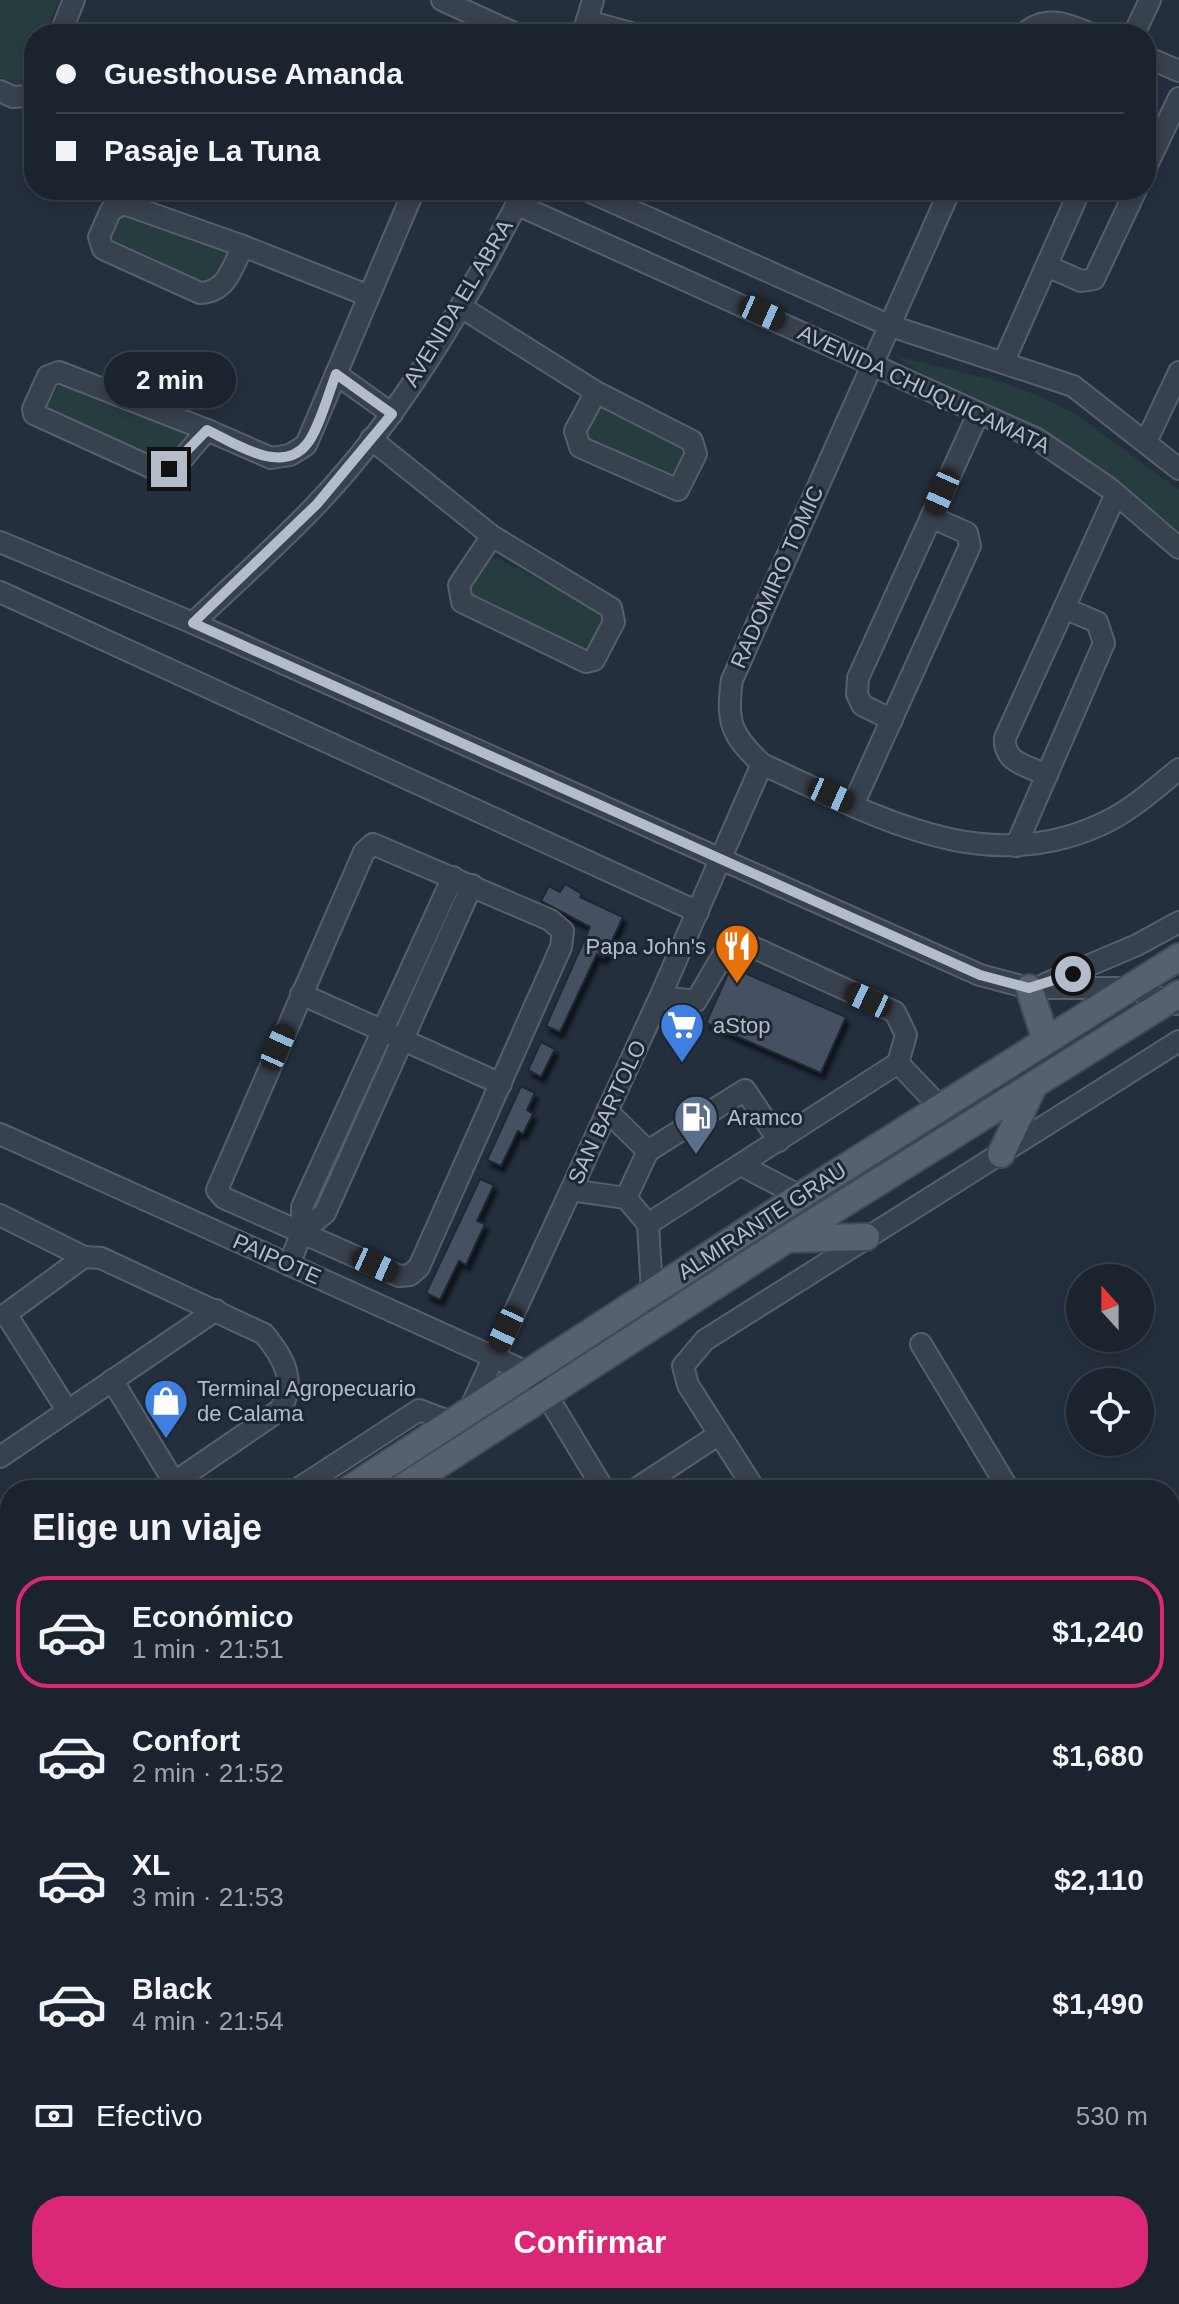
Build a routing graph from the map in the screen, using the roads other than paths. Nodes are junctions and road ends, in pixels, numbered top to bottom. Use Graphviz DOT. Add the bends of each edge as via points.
graph roads {
  1 [pos="74,0"];
  2 [pos="593,0"];
  3 [pos="1150,0"];
  4 [pos="450,2"];
  5 [pos="64,24"];
  6 [pos="495,24"];
  7 [pos="586,24"];
  8 [pos="1039,24"];
  9 [pos="1064,24"];
  10 [pos="1139,24"];
  11 [pos="1156,61"];
  12 [pos="1179,71"];
  13 [pos="0,91"];
  14 [pos="24,96"];
  15 [pos="1179,98"];
  16 [pos="1156,145"];
  17 [pos="410,200"];
  18 [pos="518,200"];
  19 [pos="526,200"];
  20 [pos="608,200"];
  21 [pos="945,200"];
  22 [pos="1076,200"];
  23 [pos="1131,200"];
  24 [pos="243,246"];
  25 [pos="1047,266"];
  26 [pos="369,296"];
  27 [pos="461,307"];
  28 [pos="888,325"];
  29 [pos="871,361"];
  30 [pos="1004,361"];
  31 [pos="1179,372"];
  32 [pos="336,374"];
  33 [pos="596,392"];
  34 [pos="392,414"];
  35 [pos="978,414"];
  36 [pos="207,430"];
  37 [pos="371,439"];
  38 [pos="1146,442"];
  39 [pos="1179,469"];
  40 [pos="1116,494"];
  41 [pos="931,517"];
  42 [pos="492,536"];
  43 [pos="0,542"];
  44 [pos="1179,548"];
  45 [pos="0,592"];
  46 [pos="1064,608"];
  47 [pos="193,623"];
  48 [pos="892,720"];
  49 [pos="762,764"];
  50 [pos="1179,769"];
  51 [pos="1047,775"];
  52 [pos="853,805"];
  53 [pos="1016,846"];
  54 [pos="720,862"];
  55 [pos="462,881"];
  56 [pos="698,912"];
  57 [pos="1179,922"];
  58 [pos="1179,957"];
  59 [pos="1029,988"];
  60 [pos="1131,988"];
  61 [pos="301,994"];
  62 [pos="660,997"];
  63 [pos="1176,1000"];
  64 [pos="382,1031"];
  65 [pos="403,1040"];
  66 [pos="1046,1040"];
  67 [pos="1179,1041"];
  68 [pos="898,1063"];
  69 [pos="501,1084"];
  70 [pos="1035,1084"];
  71 [pos="940,1107"];
  72 [pos="607,1111"];
  73 [pos="0,1134"];
  74 [pos="779,1141"];
  75 [pos="648,1151"];
  76 [pos="1001,1154"];
  77 [pos="741,1165"];
  78 [pos="571,1190"];
  79 [pos="800,1196"];
  80 [pos="626,1198"];
  81 [pos="0,1215"];
  82 [pos="648,1224"];
  83 [pos="302,1232"];
  84 [pos="866,1237"];
  85 [pos="787,1239"];
  86 [pos="84,1257"];
  87 [pos="289,1265"];
  88 [pos="652,1292"];
  89 [pos="216,1310"];
  90 [pos="3,1316"];
  91 [pos="921,1344"];
  92 [pos="493,1357"];
  93 [pos="529,1373"];
  94 [pos="112,1380"];
  95 [pos="546,1394"];
  96 [pos="67,1410"];
  97 [pos="461,1418"];
  98 [pos="718,1435"];
  99 [pos="0,1457"];
  100 [pos="177,1480"];
  101 [pos="185,1480"];
  102 [pos="311,1480"];
  103 [pos="364,1480"];
  104 [pos="414,1480"];
  105 [pos="598,1480"];
  106 [pos="649,1480"];
  107 [pos="748,1480"];
  108 [pos="1003,1480"];
  1 -- 5 [label="street"];
  2 -- 7 [label="street"];
  3 -- 10 [label="street"];
  4 -- 6 [label="street"];
  8 -- 9 [label="street"];
  11 -- 12 [label="street"];
  13 -- 14 [label="street"];
  15 -- 16 [label="street"];
  17 -- 26 [label="street"];
  18 -- 27 [label="street, AVENIDA EL ABRA"];
  19 -- 29 [label="street, AVENIDA CHUQUICAMATA"];
  20 -- 28 [label="street, AVENIDA CHUQUICAMATA"];
  21 -- 28 [label="street, RADOMIRO TOMIC"];
  22 -- 25 [label="street"];
  23 -- 25 [label="street" via="1094,279 1081,281"];
  24 -- 24 [label="street" via="223,285 214,293 200,293 103,249 99,237 111,210 124,204"];
  24 -- 26 [label="street"];
  25 -- 30 [label="street"];
  26 -- 32 [label="street"];
  27 -- 33 [label="street"];
  27 -- 34 [label="street, AVENIDA EL ABRA"];
  28 -- 29 [label="street, RADOMIRO TOMIC"];
  28 -- 30 [label="street, AVENIDA CHUQUICAMATA"];
  29 -- 35 [label="street, AVENIDA CHUQUICAMATA"];
  29 -- 49 [label="street, RADOMIRO TOMIC" via="732,680 731,727"];
  30 -- 38 [label="street, AVENIDA CHUQUICAMATA" via="1073,386"];
  31 -- 38 [label="street"];
  32 -- 34 [label="street"];
  32 -- 36 [label="street" via="306,445 290,455 271,458"];
  33 -- 33 [label="street" via="692,441 696,454 678,490 580,447 575,431"];
  34 -- 37 [label="street, AVENIDA EL ABRA"];
  35 -- 40 [label="street, AVENIDA CHUQUICAMATA" via="1037,439"];
  35 -- 41 [label="street"];
  36 -- 36 [label="street" via="179,463 159,471 37,416 33,409 48,376 59,372"];
  37 -- 42 [label="street"];
  37 -- 47 [label="street, AVENIDA EL ABRA" via="317,504"];
  38 -- 39 [label="street, AVENIDA CHUQUICAMATA"];
  40 -- 44 [label="street, AVENIDA CHUQUICAMATA"];
  40 -- 46 [label="street"];
  41 -- 48 [label="street" via="858,678 862,705"];
  41 -- 48 [label="street" via="967,533 970,546"];
  42 -- 42 [label="street" via="459,585 462,602 586,662 594,660 614,622 611,608"];
  43 -- 47 [label="street"];
  45 -- 56 [label="street"];
  46 -- 51 [label="street" via="1097,622 1104,643"];
  46 -- 51 [label="street" via="1005,738 1010,759"];
  47 -- 54 [label="street"];
  48 -- 52 [label="street"];
  49 -- 52 [label="street, RADOMIRO TOMIC"];
  49 -- 54 [label="street, SAN BARTOLO"];
  50 -- 53 [label="street, RADOMIRO TOMIC" via="1111,820 1063,840"];
  51 -- 53 [label="street"];
  52 -- 53 [label="street, RADOMIRO TOMIC" via="928,837"];
  54 -- 56 [label="street, SAN BARTOLO"];
  54 -- 59 [label="street" via="980,975"];
  55 -- 61 [label="street" via="373,844 364,852"];
  55 -- 64 [label="street"];
  55 -- 65 [label="street"];
  55 -- 69 [label="street" via="550,920 563,931 561,947"];
  56 -- 62 [label="street, SAN BARTOLO"];
  57 -- 59 [label="street" via="1088,968"];
  58 -- 60 [label="main road, ALMIRANTE GRAU"];
  59 -- 60 [label="street"];
  59 -- 66 [label="main road"];
  60 -- 63 [label="street"];
  60 -- 66 [label="main road, ALMIRANTE GRAU"];
  61 -- 64 [label="street"];
  61 -- 83 [label="street" via="217,1190 224,1198"];
  62 -- 68 [label="street" via="696,1001 733,938 895,1012 906,1035"];
  62 -- 72 [label="street, SAN BARTOLO"];
  63 -- 70 [label="main road, ALMIRANTE GRAU"];
  64 -- 65 [label="street"];
  64 -- 83 [label="street" via="302,1207"];
  65 -- 69 [label="street"];
  65 -- 83 [label="street" via="325,1213"];
  66 -- 71 [label="main road, ALMIRANTE GRAU"];
  67 -- 76 [label="street"];
  68 -- 71 [label="street"];
  68 -- 74 [label="street"];
  69 -- 83 [label="street" via="419,1267 410,1275 399,1276"];
  70 -- 76 [label="main road"];
  70 -- 85 [label="main road, ALMIRANTE GRAU"];
  71 -- 79 [label="main road, ALMIRANTE GRAU"];
  72 -- 75 [label="street"];
  72 -- 78 [label="street, SAN BARTOLO"];
  73 -- 87 [label="street, PAIPOTE"];
  74 -- 75 [label="street" via="745,1090"];
  74 -- 77 [label="street"];
  75 -- 80 [label="street"];
  76 -- 84 [label="street"];
  77 -- 79 [label="street"];
  77 -- 82 [label="street"];
  78 -- 80 [label="street"];
  78 -- 92 [label="street, SAN BARTOLO"];
  79 -- 88 [label="main road, ALMIRANTE GRAU"];
  80 -- 82 [label="street"];
  81 -- 86 [label="street"];
  82 -- 88 [label="street"];
  83 -- 87 [label="street"];
  84 -- 85 [label="main road"];
  84 -- 98 [label="street" via="705,1340 683,1366 688,1385"];
  85 -- 95 [label="main road, ALMIRANTE GRAU"];
  86 -- 89 [label="street" via="101,1258"];
  86 -- 90 [label="street"];
  87 -- 92 [label="street, PAIPOTE"];
  88 -- 93 [label="main road, ALMIRANTE GRAU"];
  89 -- 94 [label="street"];
  89 -- 101 [label="street" via="264,1334 289,1376 289,1394 280,1410"];
  90 -- 96 [label="street"];
  91 -- 108 [label="street"];
  92 -- 93 [label="street, PAIPOTE"];
  92 -- 97 [label="street, SAN BARTOLO"];
  93 -- 95 [label="street, PAIPOTE"];
  93 -- 97 [label="main road, ALMIRANTE GRAU"];
  94 -- 96 [label="street"];
  94 -- 100 [label="street"];
  95 -- 104 [label="main road, ALMIRANTE GRAU"];
  95 -- 105 [label="street, PAIPOTE"];
  96 -- 99 [label="street"];
  97 -- 102 [label="street" via="419,1410"];
  97 -- 103 [label="main road, ALMIRANTE GRAU"];
  98 -- 106 [label="street"];
  98 -- 107 [label="street"];
}
